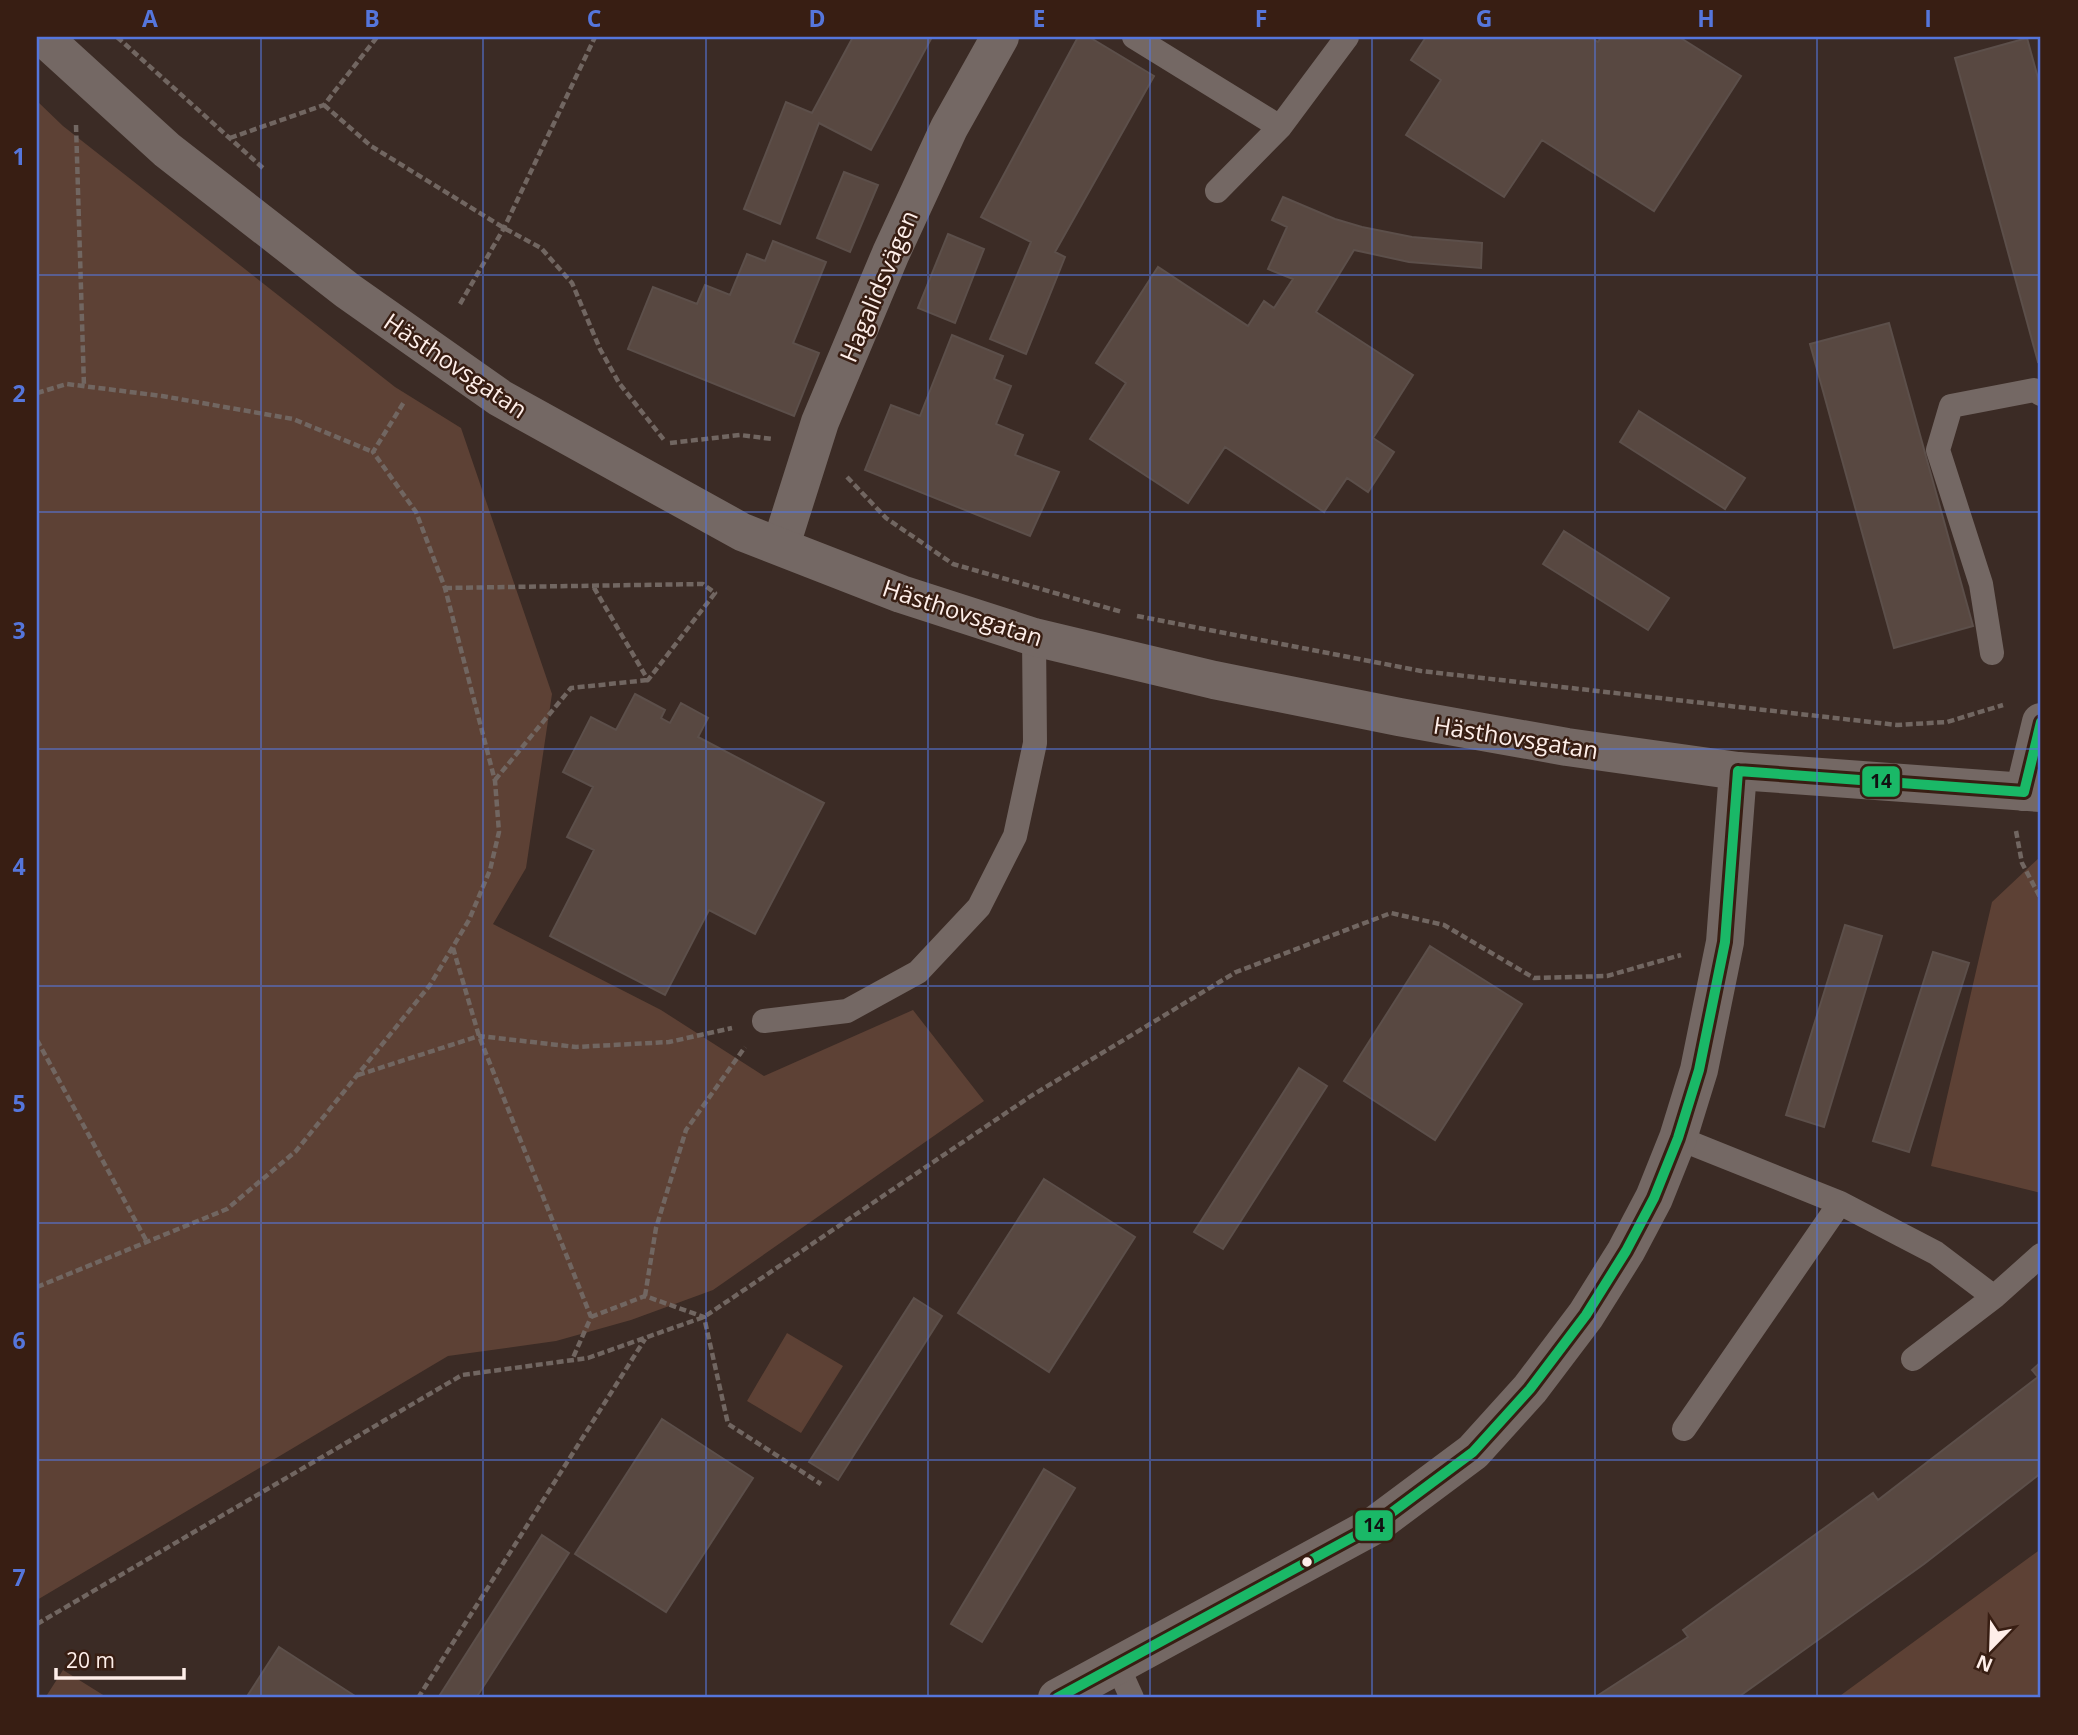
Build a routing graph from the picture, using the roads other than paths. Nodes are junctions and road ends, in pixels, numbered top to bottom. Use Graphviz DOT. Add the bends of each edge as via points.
graph roads {
  1 [pos="43,37"];
  2 [pos="1000,37"];
  3 [pos="1134,37"];
  4 [pos="1347,37"];
  5 [pos="1280,127"];
  6 [pos="1217,191"];
  7 [pos="2041,394"];
  8 [pos="781,545"];
  9 [pos="1034,637"];
  10 [pos="1992,653"];
  11 [pos="2041,722"];
  12 [pos="1738,771"];
  13 [pos="2032,793"];
  14 [pos="764,1021"];
  15 [pos="1678,1139"];
  16 [pos="1840,1203"];
  17 [pos="2041,1255"];
  18 [pos="1994,1297"];
  19 [pos="1913,1359"];
  20 [pos="1684,1429"];
  21 [pos="1125,1683"];
  22 [pos="1057,1698"];
  1 -- 8 [label="street, Hästhovsgatan" via="167,150 348,291 500,398 730,525"];
  2 -- 8 [label="street, Hagalidsvägen" via="949,128 891,253 820,422"];
  3 -- 5 [label="lane"];
  4 -- 5 [label="lane"];
  5 -- 6 [label="lane"];
  7 -- 10 [label="lane" via="2034,390 1951,405 1938,450 1980,584"];
  8 -- 9 [label="street, Hästhovsgatan" via="901,594"];
  9 -- 12 [label="street, Hästhovsgatan" via="1399,718"];
  9 -- 14 [label="lane" via="1035,743 1015,836 979,907 918,972 847,1011"];
  11 -- 13 [label="street"];
  12 -- 13 [label="street, Hästhovsgatan"];
  12 -- 15 [label="street" via="1725,942 1699,1070"];
  15 -- 16 [label="lane"];
  15 -- 21 [label="street" via="1654,1198 1586,1315 1530,1389 1473,1452 1376,1525"];
  16 -- 18 [label="lane" via="1936,1253"];
  16 -- 20 [label="lane"];
  17 -- 18 [label="lane"];
  18 -- 19 [label="lane"];
  21 -- 22 [label="street"];
}
